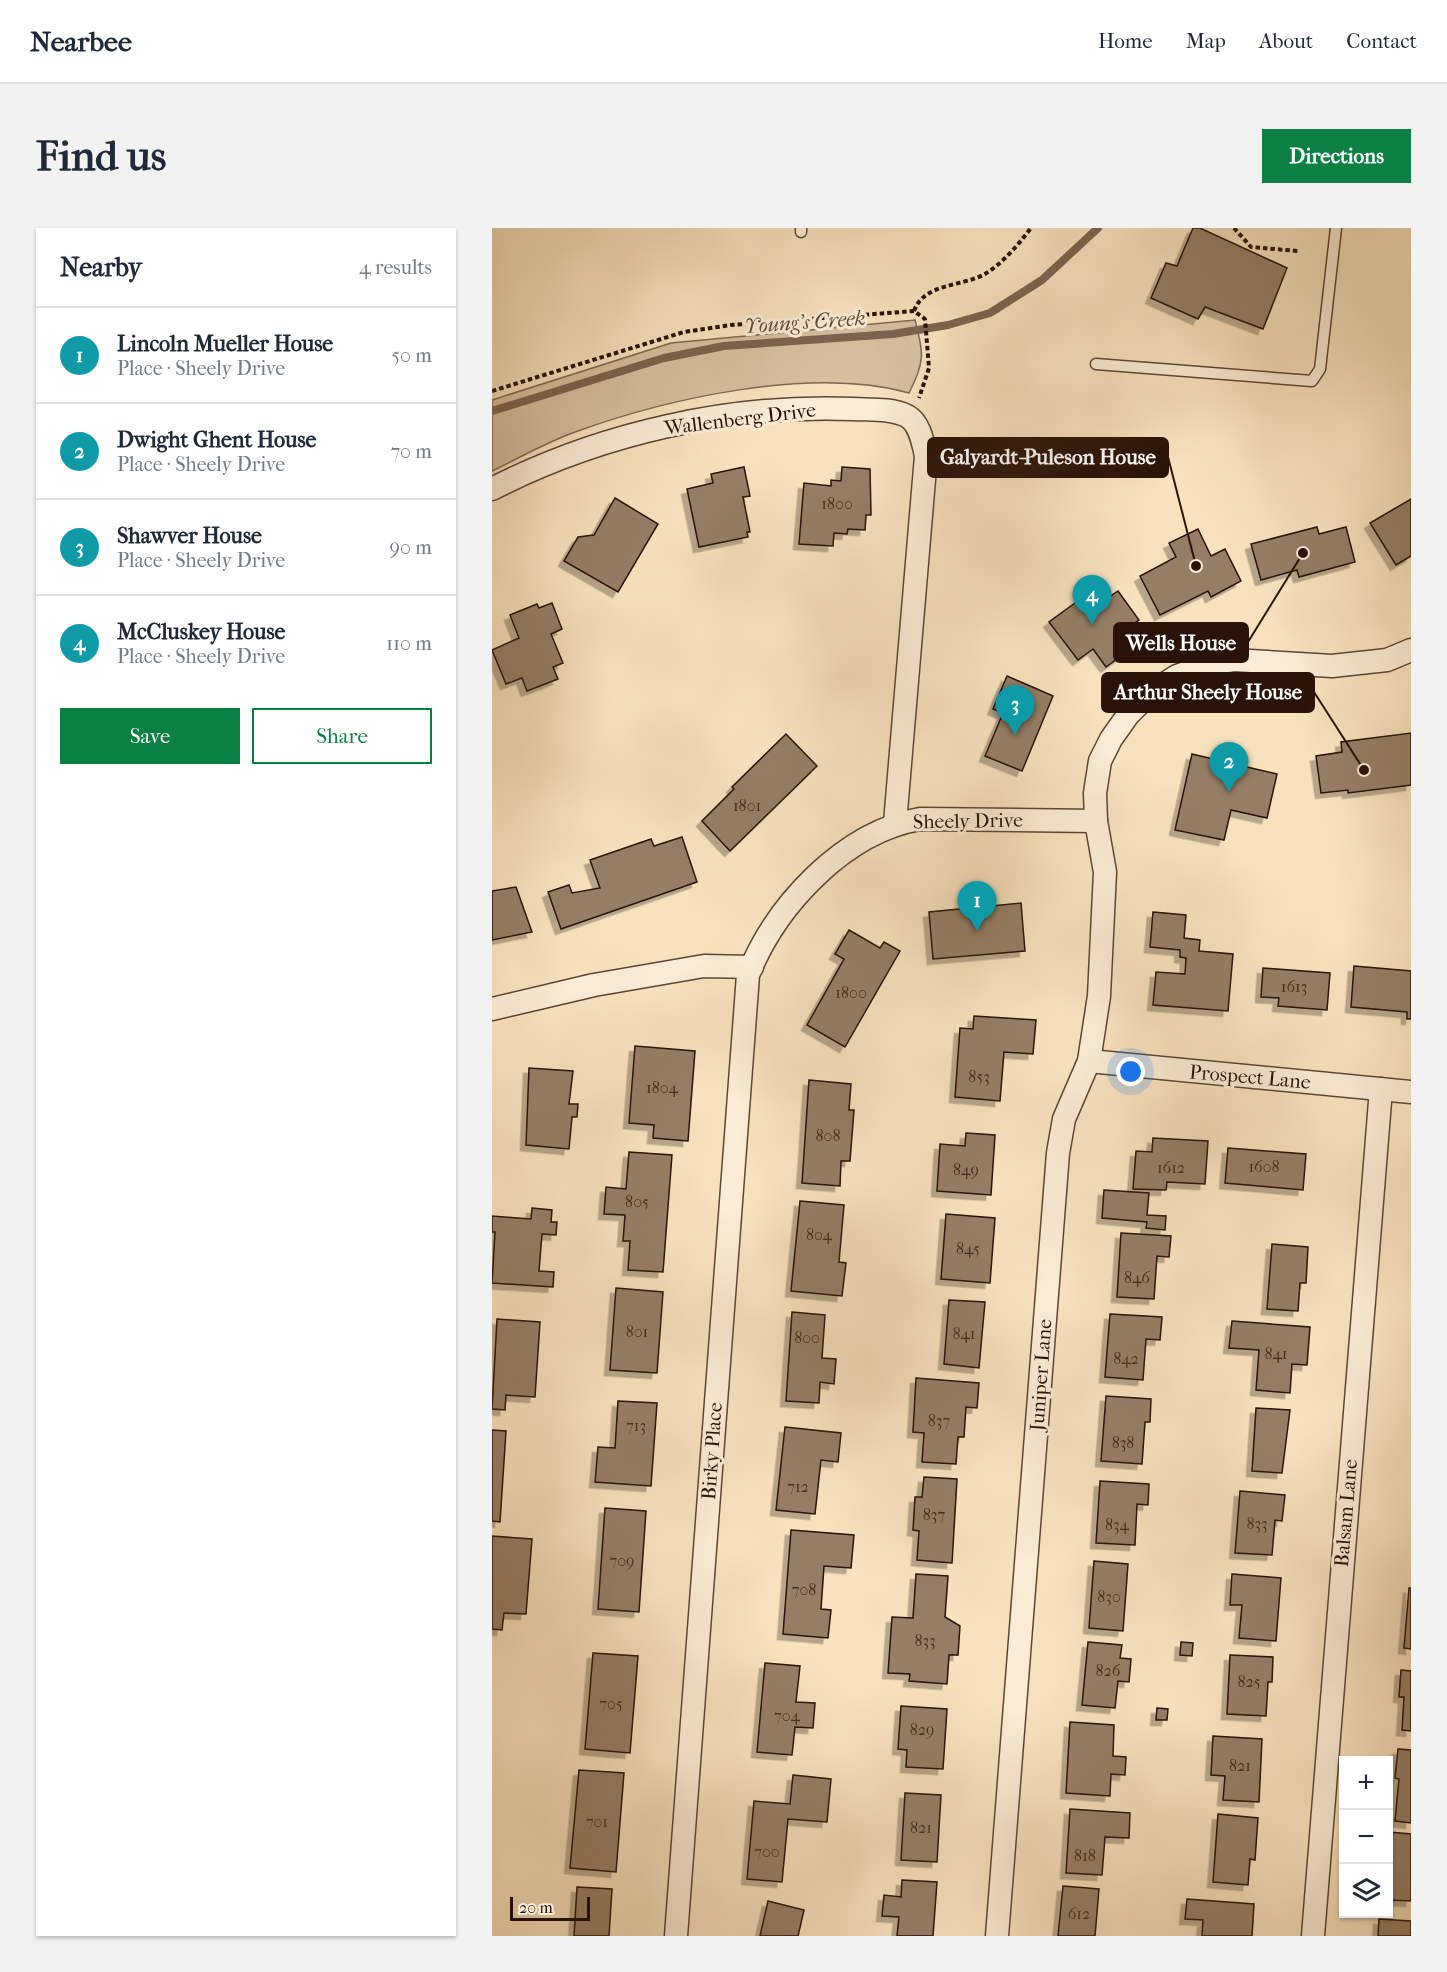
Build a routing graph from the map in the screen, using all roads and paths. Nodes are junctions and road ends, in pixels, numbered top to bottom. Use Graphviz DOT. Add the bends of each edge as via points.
graph roads {
  1 [pos="1031,228"];
  2 [pos="1234,228"];
  3 [pos="1336,228"];
  4 [pos="1298,251"];
  5 [pos="914,311"];
  6 [pos="1096,364"];
  7 [pos="492,391"];
  8 [pos="917,401"];
  9 [pos="492,489"];
  10 [pos="1411,650"];
  11 [pos="1096,821"];
  12 [pos="895,823"];
  13 [pos="752,967"];
  14 [pos="492,1009"];
  15 [pos="1089,1061"];
  16 [pos="1381,1089"];
  17 [pos="1411,1092"];
  18 [pos="676,1936"];
  19 [pos="997,1936"];
  20 [pos="1313,1936"];
  1 -- 5 [label="path" via="1017,247 987,272 967,283 929,291"];
  2 -- 4 [label="path" via="1251,247"];
  3 -- 6 [label="lane" via="1320,369 1312,381"];
  5 -- 7 [label="path" via="684,332"];
  5 -- 8 [label="path" via="925,319 929,368"];
  9 -- 12 [label="street, Wallenberg Drive" via="573,454 705,419 827,408 891,411 909,417 921,434 927,456"];
  10 -- 11 [label="street" via="1387,660 1332,666 1234,660 1212,663 1177,676 1149,694 1111,739 1100,761"];
  11 -- 12 [label="street, Sheely Drive" via="920,819"];
  11 -- 15 [label="street, Juniper Lane" via="1105,872 1104,933"];
  12 -- 13 [label="street, Sheely Drive" via="849,850 814,879 786,910"];
  13 -- 14 [label="street" via="704,966 594,985"];
  13 -- 18 [label="street, Birky Place" via="748,975"];
  15 -- 16 [label="street, Prospect Lane"];
  15 -- 19 [label="street, Juniper Lane" via="1064,1119 1058,1153"];
  16 -- 17 [label="street, Prospect Lane"];
  16 -- 20 [label="street, Balsam Lane"];
}
